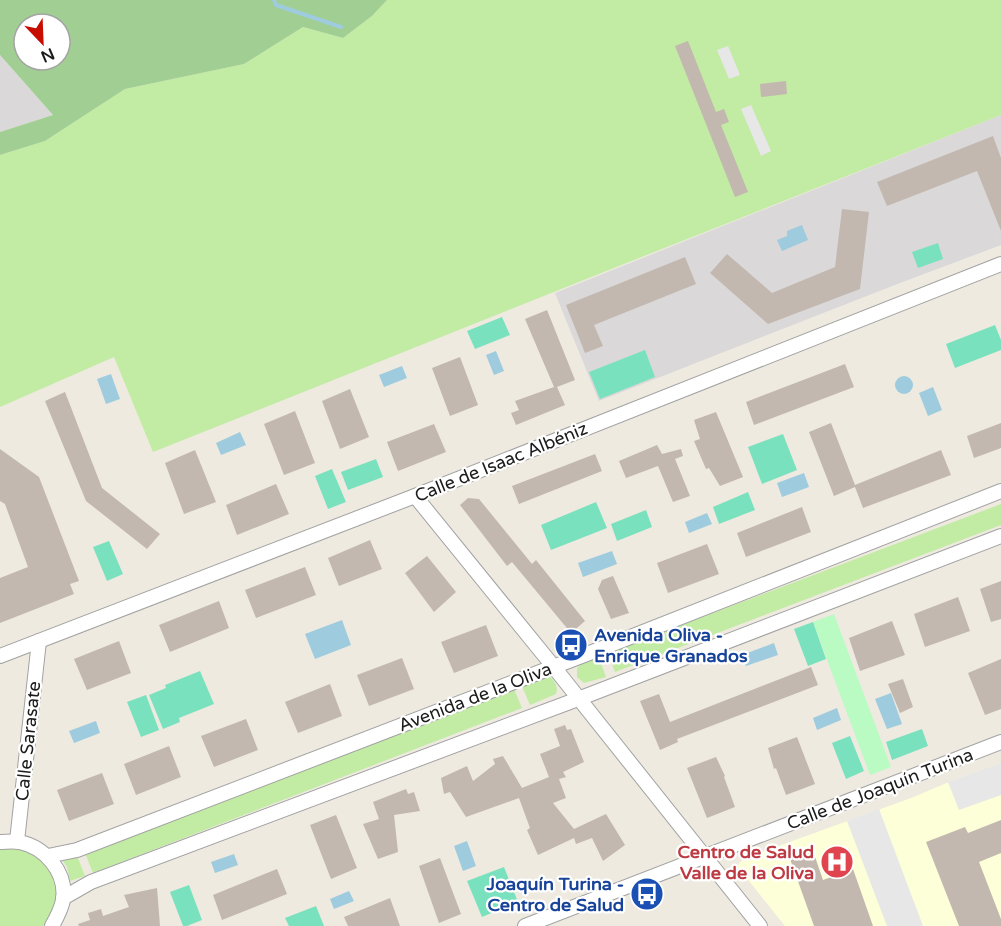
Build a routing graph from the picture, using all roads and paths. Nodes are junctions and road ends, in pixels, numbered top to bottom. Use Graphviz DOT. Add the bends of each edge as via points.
graph roads {
  1 [pos="1001,264"];
  2 [pos="1001,491"];
  3 [pos="415,496"];
  4 [pos="1001,536"];
  5 [pos="39,641"];
  6 [pos="0,656"];
  7 [pos="553,666"];
  8 [pos="578,699"];
  9 [pos="1001,742"];
  10 [pos="0,842"];
  11 [pos="17,842"];
  12 [pos="48,856"];
  13 [pos="704,857"];
  14 [pos="63,898"];
  15 [pos="52,926"];
  16 [pos="525,926"];
  17 [pos="760,926"];
  1 -- 3 [label="street, Calle de Isaac Albéniz"];
  2 -- 7 [label="street, Avenida de la Oliva"];
  3 -- 5 [label="street, Calle de Isaac Albéniz"];
  3 -- 7 [label="street"];
  4 -- 8 [label="street, Avenida de la Oliva"];
  5 -- 6 [label="street, Calle de Isaac Albéniz"];
  5 -- 11 [label="street, Calle Sarasate"];
  7 -- 8 [label="street"];
  7 -- 12 [label="street, Avenida de la Oliva" via="77,850"];
  8 -- 13 [label="street"];
  8 -- 14 [label="street, Avenida de la Oliva" via="91,882"];
  9 -- 13 [label="street, Calle de Joaquín Turina"];
  10 -- 11 [label="street"];
  11 -- 12 [label="street" via="34,846"];
  12 -- 14 [label="street" via="60,875"];
  13 -- 16 [label="street, Calle de Joaquín Turina"];
  13 -- 17 [label="street"];
  14 -- 15 [label="street"];
}
